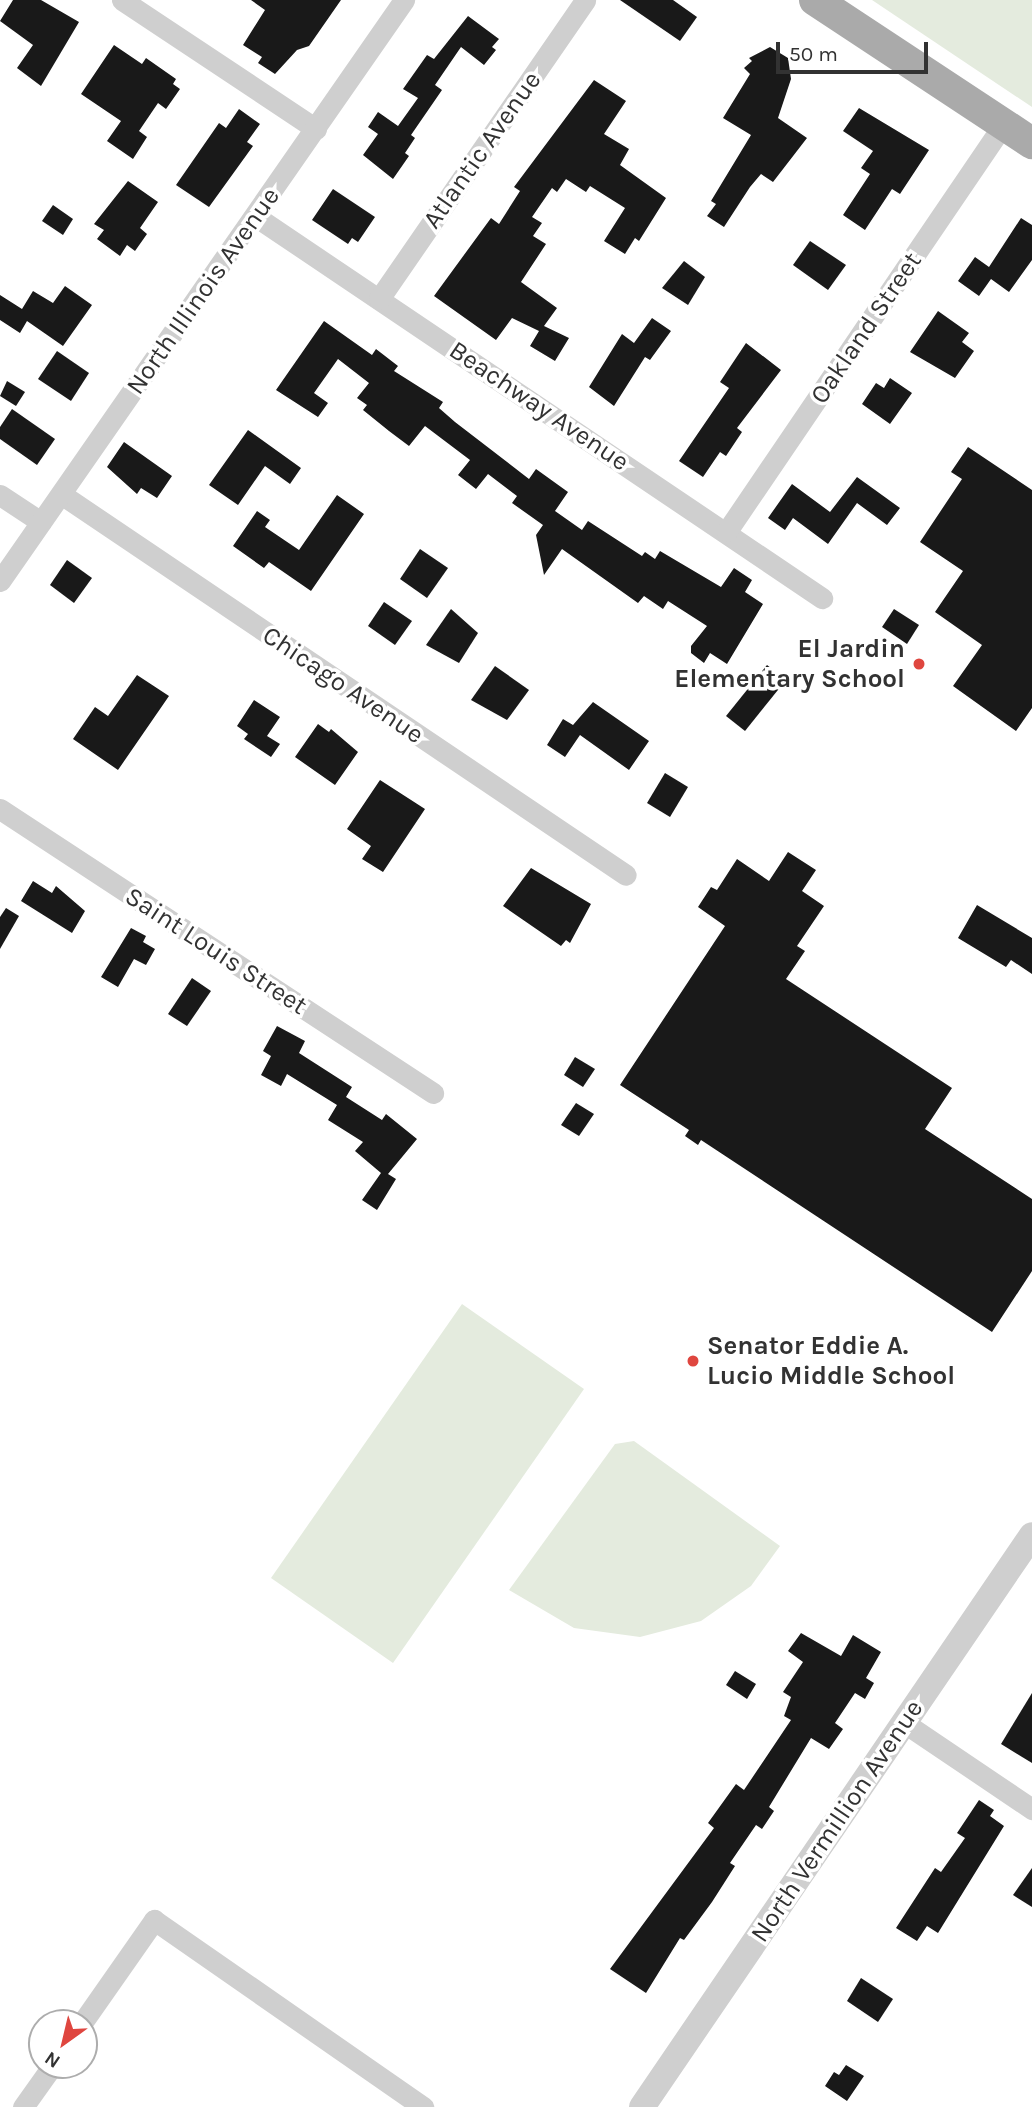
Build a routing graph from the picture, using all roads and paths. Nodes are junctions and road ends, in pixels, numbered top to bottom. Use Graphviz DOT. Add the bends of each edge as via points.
graph roads {
  1 [pos="122,0"];
  2 [pos="404,0"];
  3 [pos="585,0"];
  4 [pos="815,0"];
  5 [pos="1004,124"];
  6 [pos="316,129"];
  7 [pos="1032,143"];
  8 [pos="255,216"];
  9 [pos="379,299"];
  10 [pos="61,494"];
  11 [pos="0,495"];
  12 [pos="41,522"];
  13 [pos="727,531"];
  14 [pos="0,581"];
  15 [pos="822,598"];
  16 [pos="0,809"];
  17 [pos="626,876"];
  18 [pos="433,1093"];
  19 [pos="1032,1535"];
  20 [pos="903,1722"];
  21 [pos="1032,1809"];
  22 [pos="92,2009"];
  23 [pos="43,2079"];
  24 [pos="23,2107"];
  25 [pos="423,2107"];
  26 [pos="642,2107"];
  1 -- 6 [label="street"];
  2 -- 6 [label="street, North Illinois Avenue"];
  3 -- 9 [label="street, Atlantic Avenue"];
  4 -- 5 [label="main road"];
  5 -- 7 [label="main road"];
  5 -- 13 [label="street, Oakland Street"];
  6 -- 8 [label="street, North Illinois Avenue"];
  8 -- 9 [label="street, Beachway Avenue"];
  8 -- 10 [label="street, North Illinois Avenue"];
  9 -- 13 [label="street, Beachway Avenue"];
  10 -- 12 [label="street, North Illinois Avenue"];
  10 -- 17 [label="street, Chicago Avenue"];
  11 -- 12 [label="street"];
  12 -- 14 [label="street, North Illinois Avenue"];
  13 -- 15 [label="street, Beachway Avenue"];
  16 -- 18 [label="street, Saint Louis Street"];
  19 -- 20 [label="street, North Vermillion Avenue"];
  20 -- 21 [label="street"];
  20 -- 26 [label="street, North Vermillion Avenue"];
  22 -- 25 [label="street" via="154,1920"];
  23 -- 24 [label="street"];
}
